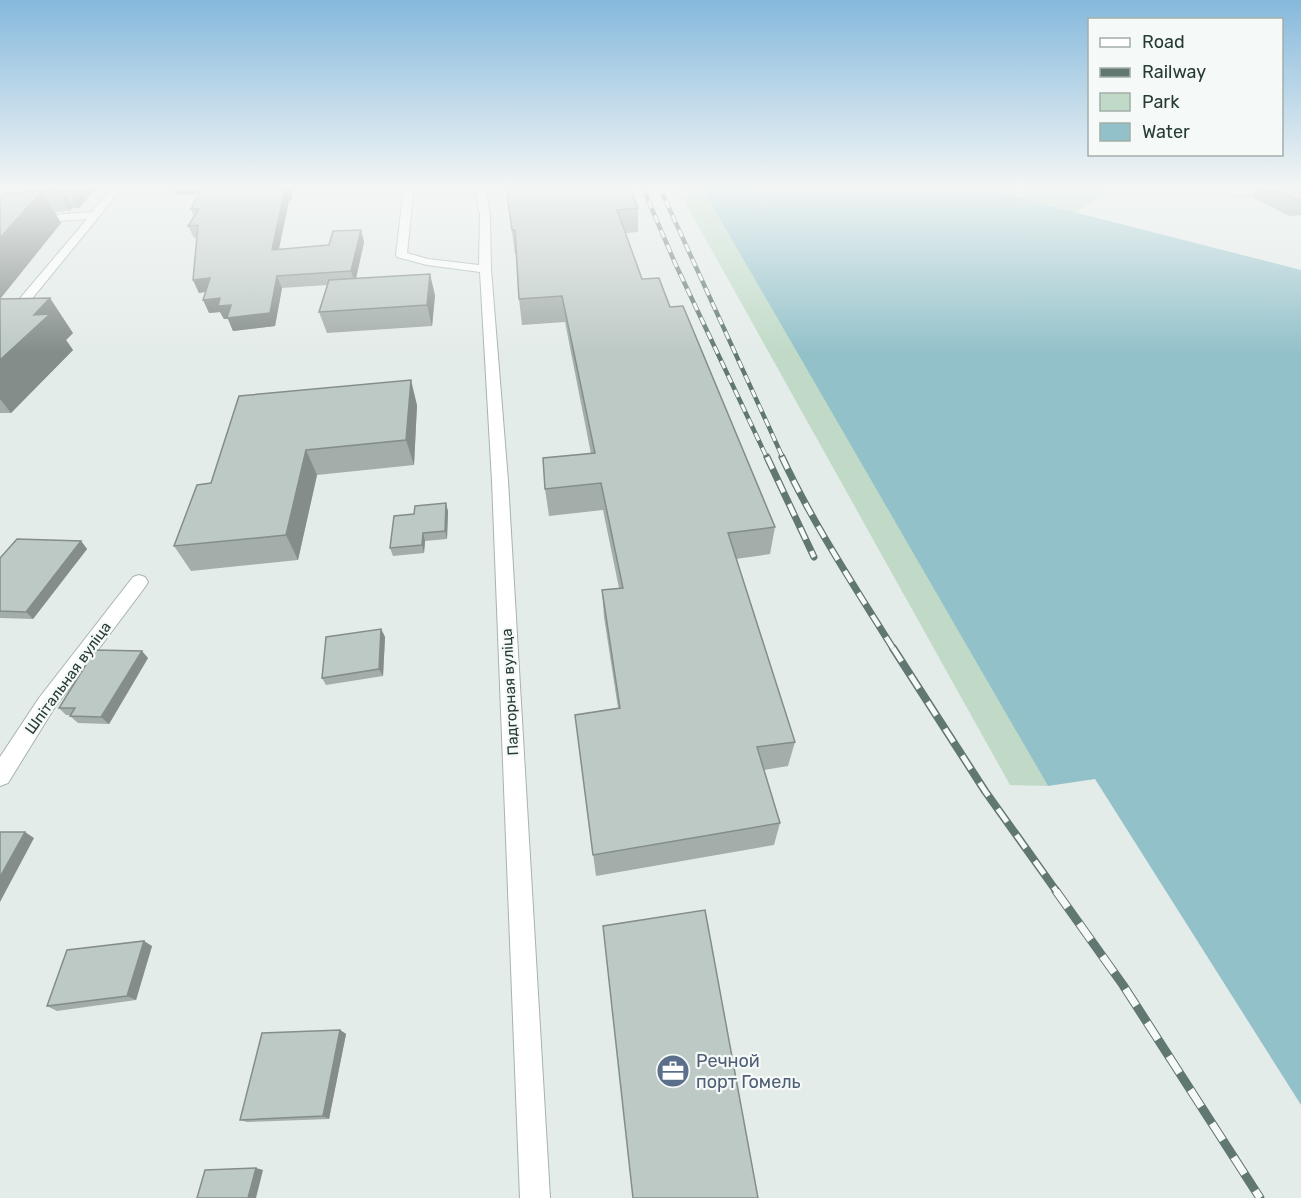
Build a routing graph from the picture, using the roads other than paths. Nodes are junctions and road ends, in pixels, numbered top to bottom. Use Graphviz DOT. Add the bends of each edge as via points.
graph roads {
  1 [pos="74,242"];
  2 [pos="403,242"];
  3 [pos="485,242"];
  4 [pos="485,269"];
  5 [pos="0,330"];
  6 [pos="139,582"];
  7 [pos="0,776"];
  8 [pos="535,1198"];
  1 -- 5 [label="street"];
  2 -- 4 [label="street" via="401,255"];
  3 -- 4 [label="street, Падгорная вуліца"];
  4 -- 8 [label="street, Падгорная вуліца" via="500,482"];
  6 -- 7 [label="street, Шпітальная вуліца" via="46,704"];
}
